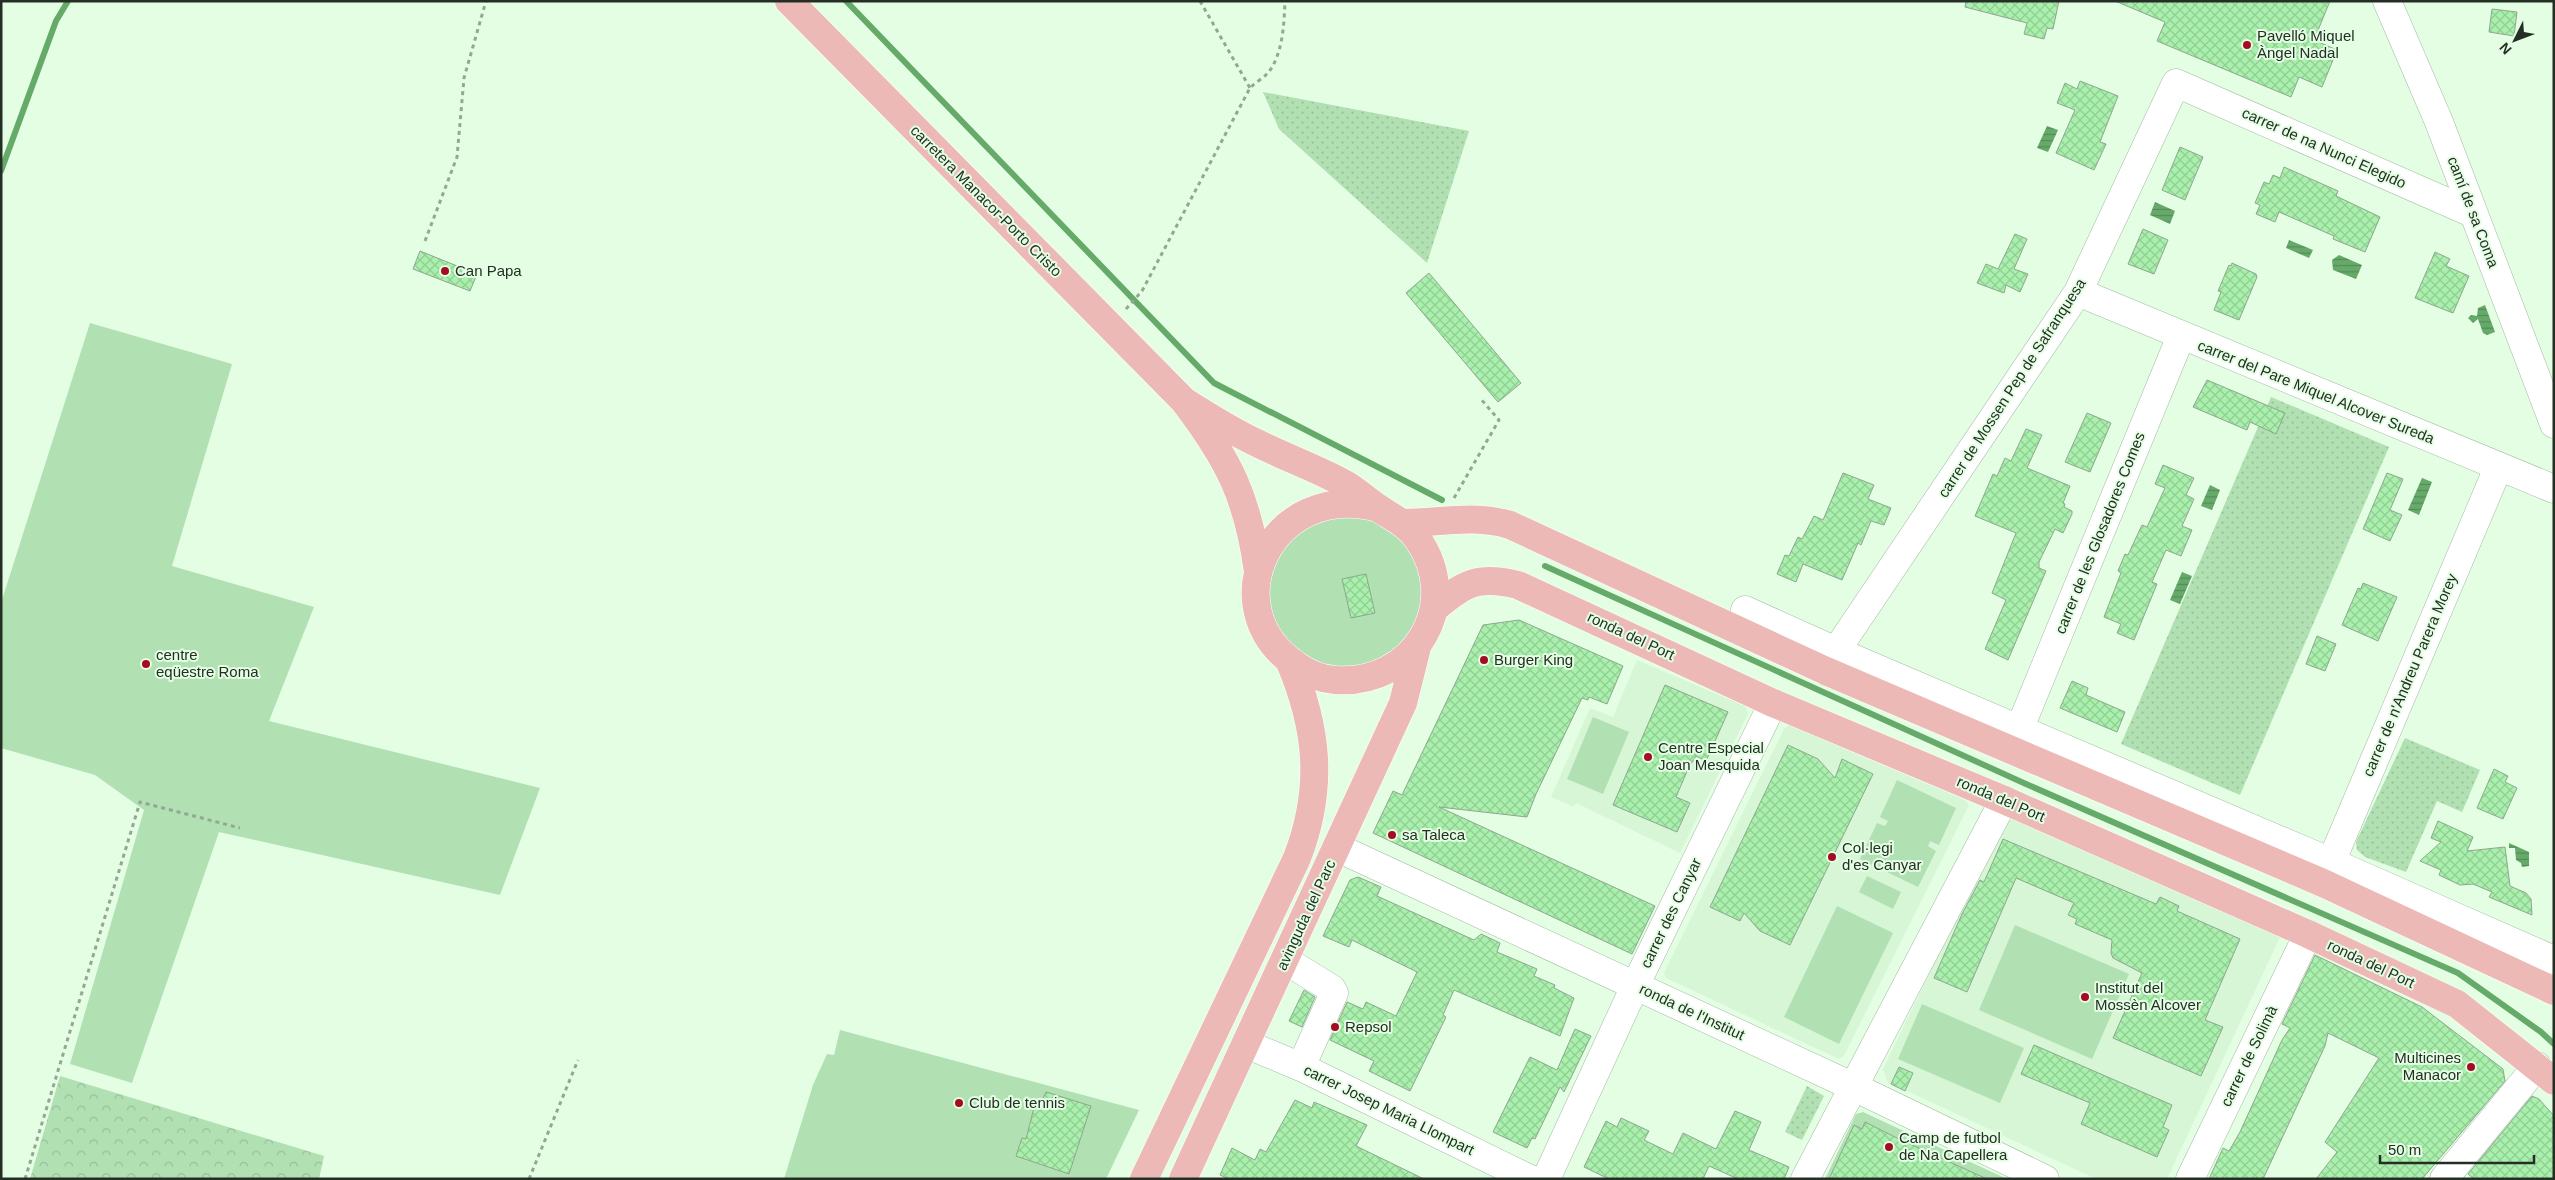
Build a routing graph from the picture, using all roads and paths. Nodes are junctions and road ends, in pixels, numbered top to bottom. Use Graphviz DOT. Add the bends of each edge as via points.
graph roads {
  1 [pos="486,1"];
  2 [pos="789,1"];
  3 [pos="1200,1"];
  4 [pos="1285,1"];
  5 [pos="2387,1"];
  6 [pos="2176,84"];
  7 [pos="1250,88"];
  8 [pos="2472,213"];
  9 [pos="425,241"];
  10 [pos="1142,291"];
  11 [pos="2078,292"];
  12 [pos="2181,336"];
  13 [pos="1480,398"];
  14 [pos="1184,401"];
  15 [pos="2554,424"];
  16 [pos="2498,468"];
  17 [pos="2554,490"];
  18 [pos="1378,508"];
  19 [pos="1457,520"];
  20 [pos="1402,523"];
  21 [pos="1258,572"];
  22 [pos="1434,609"];
  23 [pos="1745,610"];
  24 [pos="1417,647"];
  25 [pos="1288,660"];
  26 [pos="1831,661"];
  27 [pos="1773,703"];
  28 [pos="2019,730"];
  29 [pos="2004,800"];
  30 [pos="240,828"];
  31 [pos="1338,848"];
  32 [pos="2327,872"];
  33 [pos="2308,934"];
  34 [pos="1285,960"];
  35 [pos="2554,960"];
  36 [pos="1635,986"];
  37 [pos="2554,991"];
  38 [pos="1246,1044"];
  39 [pos="578,1060"];
  40 [pos="1301,1067"];
  41 [pos="2545,1074"];
  42 [pos="1854,1087"];
  43 [pos="25,1179"];
  44 [pos="529,1179"];
  45 [pos="1144,1179"];
  46 [pos="1183,1179"];
  47 [pos="1530,1179"];
  48 [pos="1546,1179"];
  49 [pos="1805,1179"];
  50 [pos="2045,1179"];
  51 [pos="2190,1179"];
  52 [pos="2444,1179"];
  1 -- 9 [label="path" via="464,78 457,157"];
  2 -- 14 [label="main road, carretera Manacor-Porto Cristo"];
  3 -- 7 [label="path"];
  4 -- 7 [label="path" via="1284,26 1277,55 1268,72"];
  5 -- 8 [label="street, camí de sa Coma" via="2439,122"];
  6 -- 8 [label="street, carrer de na Nunci Elegido"];
  6 -- 11 [label="street, carrer de Mossen Pep de Safranquesa"];
  7 -- 10 [label="path"];
  8 -- 15 [label="street, camí de sa Coma"];
  11 -- 12 [label="street, carrer del Pare Miquel Alcover Sureda"];
  11 -- 26 [label="street, carrer de Mossen Pep de Safranquesa"];
  12 -- 16 [label="street, carrer del Pare Miquel Alcover Sureda"];
  12 -- 28 [label="street, carrer de les Glosadores Comes"];
  13 -- 19 [label="path" via="1499,420 1453,495"];
  14 -- 18 [label="main road" via="1259,444 1346,484"];
  14 -- 21 [label="main road" via="1213,440 1236,482 1255,548"];
  16 -- 17 [label="street, carrer del Pare Miquel Alcover Sureda"];
  16 -- 32 [label="street, carrer de n'Andreu Parera Morey"];
  18 -- 20 [label="main road"];
  18 -- 21 [label="main road" via="1344,502 1296,517 1272,541"];
  19 -- 20 [label="main road"];
  19 -- 26 [label="main road" via="1491,519 1510,525"];
  20 -- 22 [label="main road" via="1416,536 1426,553 1435,590"];
  21 -- 25 [label="main road" via="1257,605 1261,620 1268,635"];
  22 -- 24 [label="main road"];
  22 -- 27 [label="main road, ronda del Port" via="1452,593 1473,582 1498,580 1518,585"];
  23 -- 26 [label="street"];
  24 -- 25 [label="main road" via="1393,668 1364,680 1332,680 1316,676"];
  24 -- 31 [label="main road, avinguda del Parc" via="1404,703"];
  25 -- 45 [label="main road" via="1305,702 1315,754 1315,786 1307,833"];
  26 -- 28 [label="street"];
  26 -- 32 [label="main road"];
  27 -- 29 [label="main road, ronda del Port"];
  27 -- 36 [label="street, carrer des Canyar"];
  28 -- 32 [label="street"];
  29 -- 33 [label="main road, ronda del Port"];
  29 -- 42 [label="street"];
  30 -- 43 [label="path" via="140,802"];
  31 -- 34 [label="main road, avinguda del Parc"];
  31 -- 36 [label="street, ronda de l'Institut"];
  32 -- 35 [label="street"];
  32 -- 37 [label="main road"];
  33 -- 41 [label="main road, ronda del Port" via="2457,1004"];
  33 -- 51 [label="street, carrer de Solimà"];
  34 -- 38 [label="main road, avinguda del Parc"];
  34 -- 40 [label="street" via="1334,993"];
  36 -- 42 [label="street, ronda de l'Institut"];
  36 -- 48 [label="street, carrer des Canyar"];
  38 -- 40 [label="street, carrer Josep Maria Llompart"];
  38 -- 46 [label="main road, avinguda del Parc"];
  39 -- 44 [label="path"];
  40 -- 47 [label="street, carrer Josep Maria Llompart"];
  41 -- 52 [label="street"];
  42 -- 49 [label="street"];
  42 -- 50 [label="street, ronda de l'Institut"];
}
